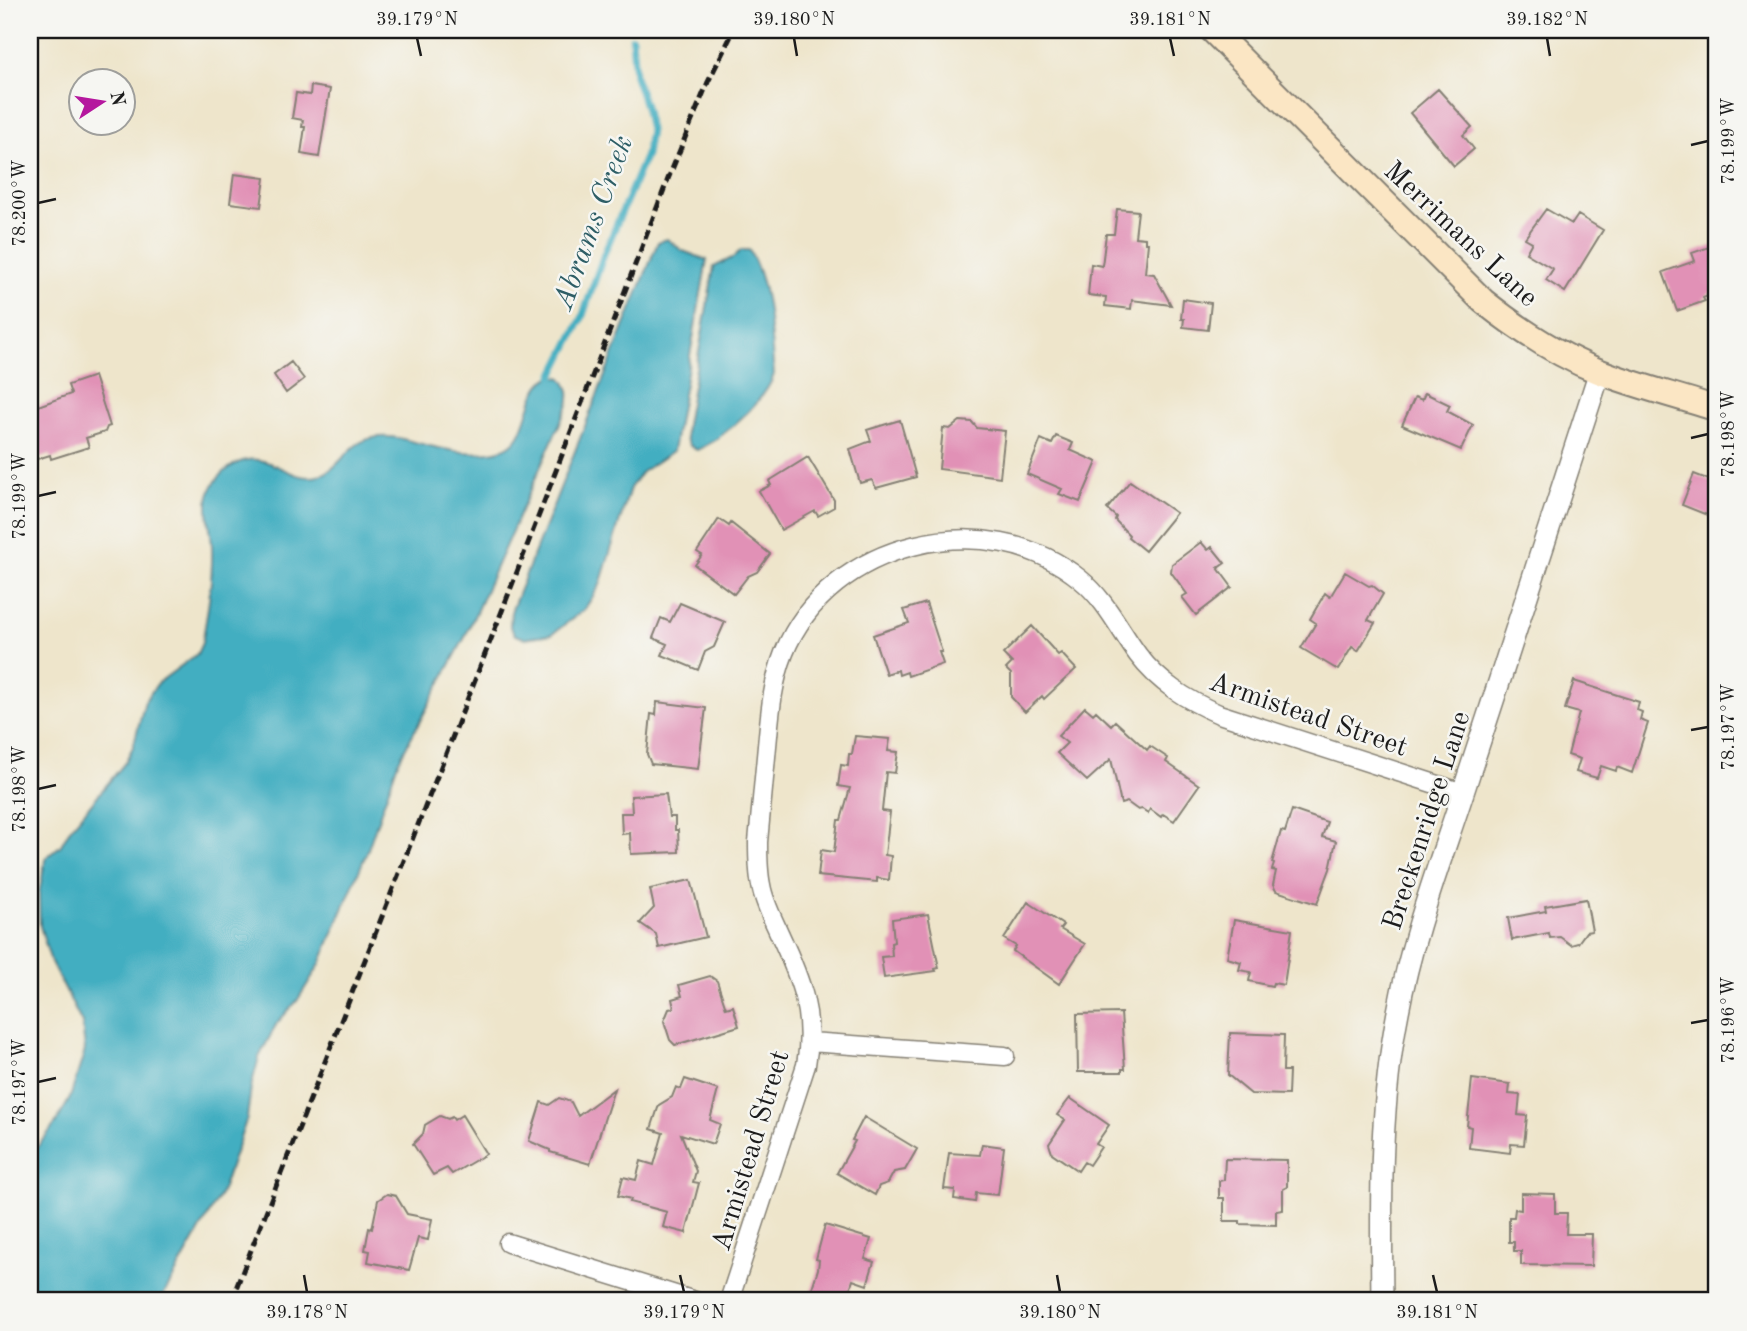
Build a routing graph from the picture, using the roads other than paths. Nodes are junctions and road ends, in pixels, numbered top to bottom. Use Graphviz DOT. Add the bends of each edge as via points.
graph roads {
  1 [pos="1212,30"];
  2 [pos="1600,372"];
  3 [pos="1717,409"];
  4 [pos="1463,793"];
  5 [pos="810,1042"];
  6 [pos="1005,1056"];
  7 [pos="508,1243"];
  8 [pos="695,1301"];
  9 [pos="729,1301"];
  10 [pos="1382,1301"];
  1 -- 2 [label="main road, Merrimans Lane" via="1483,301 1514,326"];
  2 -- 3 [label="main road, Merrimans Lane"];
  2 -- 4 [label="street, Breckenridge Lane"];
  4 -- 5 [label="street, Armistead Street" via="1195,703 1155,674 1114,616 1081,580 1037,554 1011,545 963,540 893,551 853,570 819,598 793,634 772,698 759,875 767,907 807,1004"];
  4 -- 10 [label="street, Breckenridge Lane" via="1416,931 1392,1049 1381,1144"];
  5 -- 6 [label="street"];
  5 -- 9 [label="street, Armistead Street"];
  7 -- 8 [label="street"];
}
